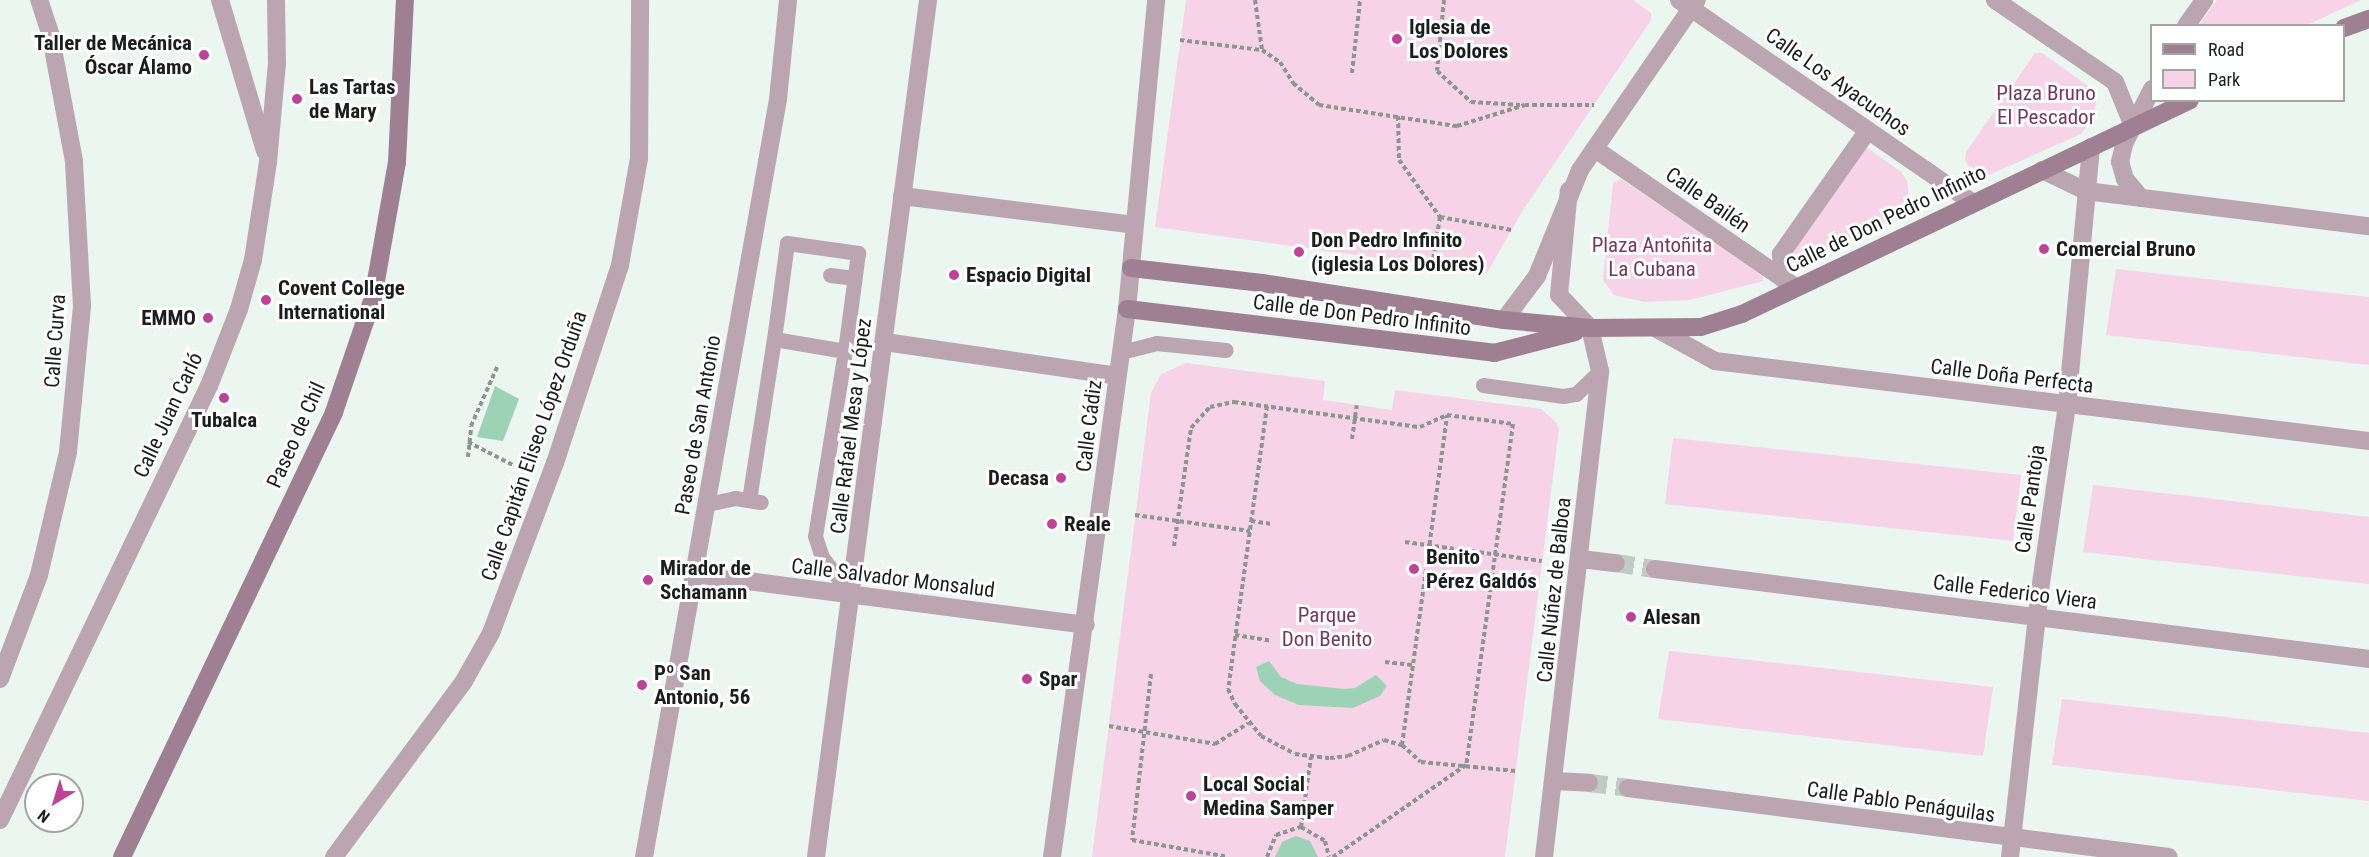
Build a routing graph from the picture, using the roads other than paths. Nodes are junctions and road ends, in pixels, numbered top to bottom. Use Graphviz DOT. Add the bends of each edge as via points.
graph roads {
  1 [pos="39,0"];
  2 [pos="220,0"];
  3 [pos="276,0"];
  4 [pos="405,0"];
  5 [pos="640,0"];
  6 [pos="788,0"];
  7 [pos="928,0"];
  8 [pos="1156,0"];
  9 [pos="1995,0"];
  10 [pos="2204,0"];
  11 [pos="1689,3"];
  12 [pos="2187,24"];
  13 [pos="2150,91"];
  14 [pos="2186,102"];
  15 [pos="2133,126"];
  16 [pos="1868,130"];
  17 [pos="2091,147"];
  18 [pos="1595,149"];
  19 [pos="268,162"];
  20 [pos="2042,170"];
  21 [pos="1569,190"];
  22 [pos="2086,191"];
  23 [pos="902,196"];
  24 [pos="2141,198"];
  25 [pos="1972,202"];
  26 [pos="1134,225"];
  27 [pos="2369,226"];
  28 [pos="1131,268"];
  29 [pos="830,275"];
  30 [pos="855,278"];
  31 [pos="1789,283"];
  32 [pos="1127,309"];
  33 [pos="1504,321"];
  34 [pos="1590,328"];
  35 [pos="1657,329"];
  36 [pos="774,339"];
  37 [pos="885,342"];
  38 [pos="1226,350"];
  39 [pos="844,351"];
  40 [pos="1121,352"];
  41 [pos="1600,371"];
  42 [pos="1118,376"];
  43 [pos="1484,386"];
  44 [pos="2067,406"];
  45 [pos="2369,441"];
  46 [pos="707,504"];
  47 [pos="1581,559"];
  48 [pos="1616,563"];
  49 [pos="1655,569"];
  50 [pos="694,574"];
  51 [pos="853,597"];
  52 [pos="2037,617"];
  53 [pos="1086,625"];
  54 [pos="2369,659"];
  55 [pos="0,679"];
  56 [pos="1554,781"];
  57 [pos="1589,783"];
  58 [pos="1628,788"];
  59 [pos="0,820"];
  60 [pos="2011,848"];
  61 [pos="122,857"];
  62 [pos="334,857"];
  63 [pos="644,857"];
  64 [pos="816,857"];
  65 [pos="1052,857"];
  66 [pos="1544,857"];
  67 [pos="2169,857"];
  1 -- 55 [label="street, Calle Curva" via="50,33 74,161 82,306 68,452 39,575"];
  2 -- 19 [label="street"];
  3 -- 19 [label="street, Calle Juan Carló" via="277,64"];
  4 -- 61 [label="street, Paseo de Chil" via="397,162 373,298 334,412"];
  5 -- 62 [label="street, Calle Capitán Eliseo López Orduña" via="639,158 620,265 551,474 491,633 464,681"];
  6 -- 46 [label="street, Paseo de San Antonio" via="778,99"];
  7 -- 23 [label="street, Calle Rafael Mesa y López"];
  8 -- 26 [label="street, Calle Cádiz"];
  9 -- 15 [label="street" via="2115,82"];
  10 -- 12 [label="street"];
  11 -- 16 [label="street, Calle Los Ayacuchos"];
  11 -- 18 [label="street"];
  13 -- 15 [label="street"];
  14 -- 15 [label="street, Calle de Don Pedro Infinito"];
  15 -- 17 [label="street, Calle de Don Pedro Infinito"];
  15 -- 24 [label="street" via="2120,162 2125,179"];
  16 -- 25 [label="street, Calle Los Ayacuchos"];
  16 -- 31 [label="street" via="1781,254"];
  17 -- 20 [label="street, Calle de Don Pedro Infinito"];
  17 -- 22 [label="street, Calle Pantoja"];
  18 -- 21 [label="street"];
  18 -- 31 [label="street, Calle Bailén"];
  19 -- 59 [label="street, Calle Juan Carló" via="253,260 209,386"];
  20 -- 22 [label="street"];
  20 -- 25 [label="street, Calle de Don Pedro Infinito"];
  21 -- 33 [label="street" via="1537,276"];
  21 -- 34 [label="street" via="1559,295"];
  22 -- 24 [label="street"];
  22 -- 44 [label="street, Calle Pantoja"];
  23 -- 26 [label="street"];
  23 -- 37 [label="street, Calle Rafael Mesa y López"];
  24 -- 27 [label="street"];
  25 -- 31 [label="street, Calle de Don Pedro Infinito"];
  26 -- 28 [label="street, Calle Cádiz"];
  28 -- 32 [label="street, Calle Cádiz"];
  28 -- 33 [label="street, Calle de Don Pedro Infinito" via="1262,283"];
  29 -- 30 [label="lane"];
  30 -- 36 [label="lane" via="858,253 787,243 787,267"];
  30 -- 39 [label="lane"];
  31 -- 35 [label="street, Calle de Don Pedro Infinito" via="1719,322"];
  32 -- 34 [label="street, Calle de Don Pedro Infinito" via="1494,353"];
  32 -- 40 [label="street, Calle Cádiz"];
  33 -- 34 [label="street, Calle de Don Pedro Infinito"];
  34 -- 35 [label="street, Calle de Don Pedro Infinito"];
  34 -- 41 [label="street, Calle Núñez de Balboa"];
  35 -- 44 [label="street, Calle Doña Perfecta" via="1715,361"];
  36 -- 39 [label="lane"];
  36 -- 46 [label="lane" via="774,377 755,501 735,498"];
  37 -- 42 [label="street"];
  37 -- 51 [label="street, Calle Rafael Mesa y López"];
  38 -- 40 [label="lane" via="1156,343"];
  39 -- 51 [label="lane" via="833,387 813,509 815,536 822,557"];
  40 -- 42 [label="street, Calle Cádiz"];
  41 -- 43 [label="lane" via="1576,394 1563,396"];
  41 -- 47 [label="street, Calle Núñez de Balboa"];
  42 -- 53 [label="street, Calle Cádiz"];
  44 -- 45 [label="street, Calle Doña Perfecta"];
  44 -- 52 [label="street, Calle Pantoja"];
  46 -- 50 [label="street, Paseo de San Antonio"];
  47 -- 48 [label="street"];
  47 -- 56 [label="street, Calle Núñez de Balboa"];
  49 -- 52 [label="street, Calle Federico Viera"];
  50 -- 51 [label="street, Calle Salvador Monsalud"];
  50 -- 63 [label="street, Paseo de San Antonio"];
  51 -- 53 [label="street, Calle Salvador Monsalud"];
  51 -- 64 [label="street, Calle Rafael Mesa y López"];
  52 -- 54 [label="street, Calle Federico Viera"];
  52 -- 60 [label="street, Calle Pantoja"];
  53 -- 65 [label="street, Calle Cádiz"];
  56 -- 57 [label="street"];
  56 -- 66 [label="street, Calle Núñez de Balboa"];
  58 -- 60 [label="street, Calle Pablo Penáguilas"];
  60 -- 67 [label="street, Calle Pablo Penáguilas"];
}
